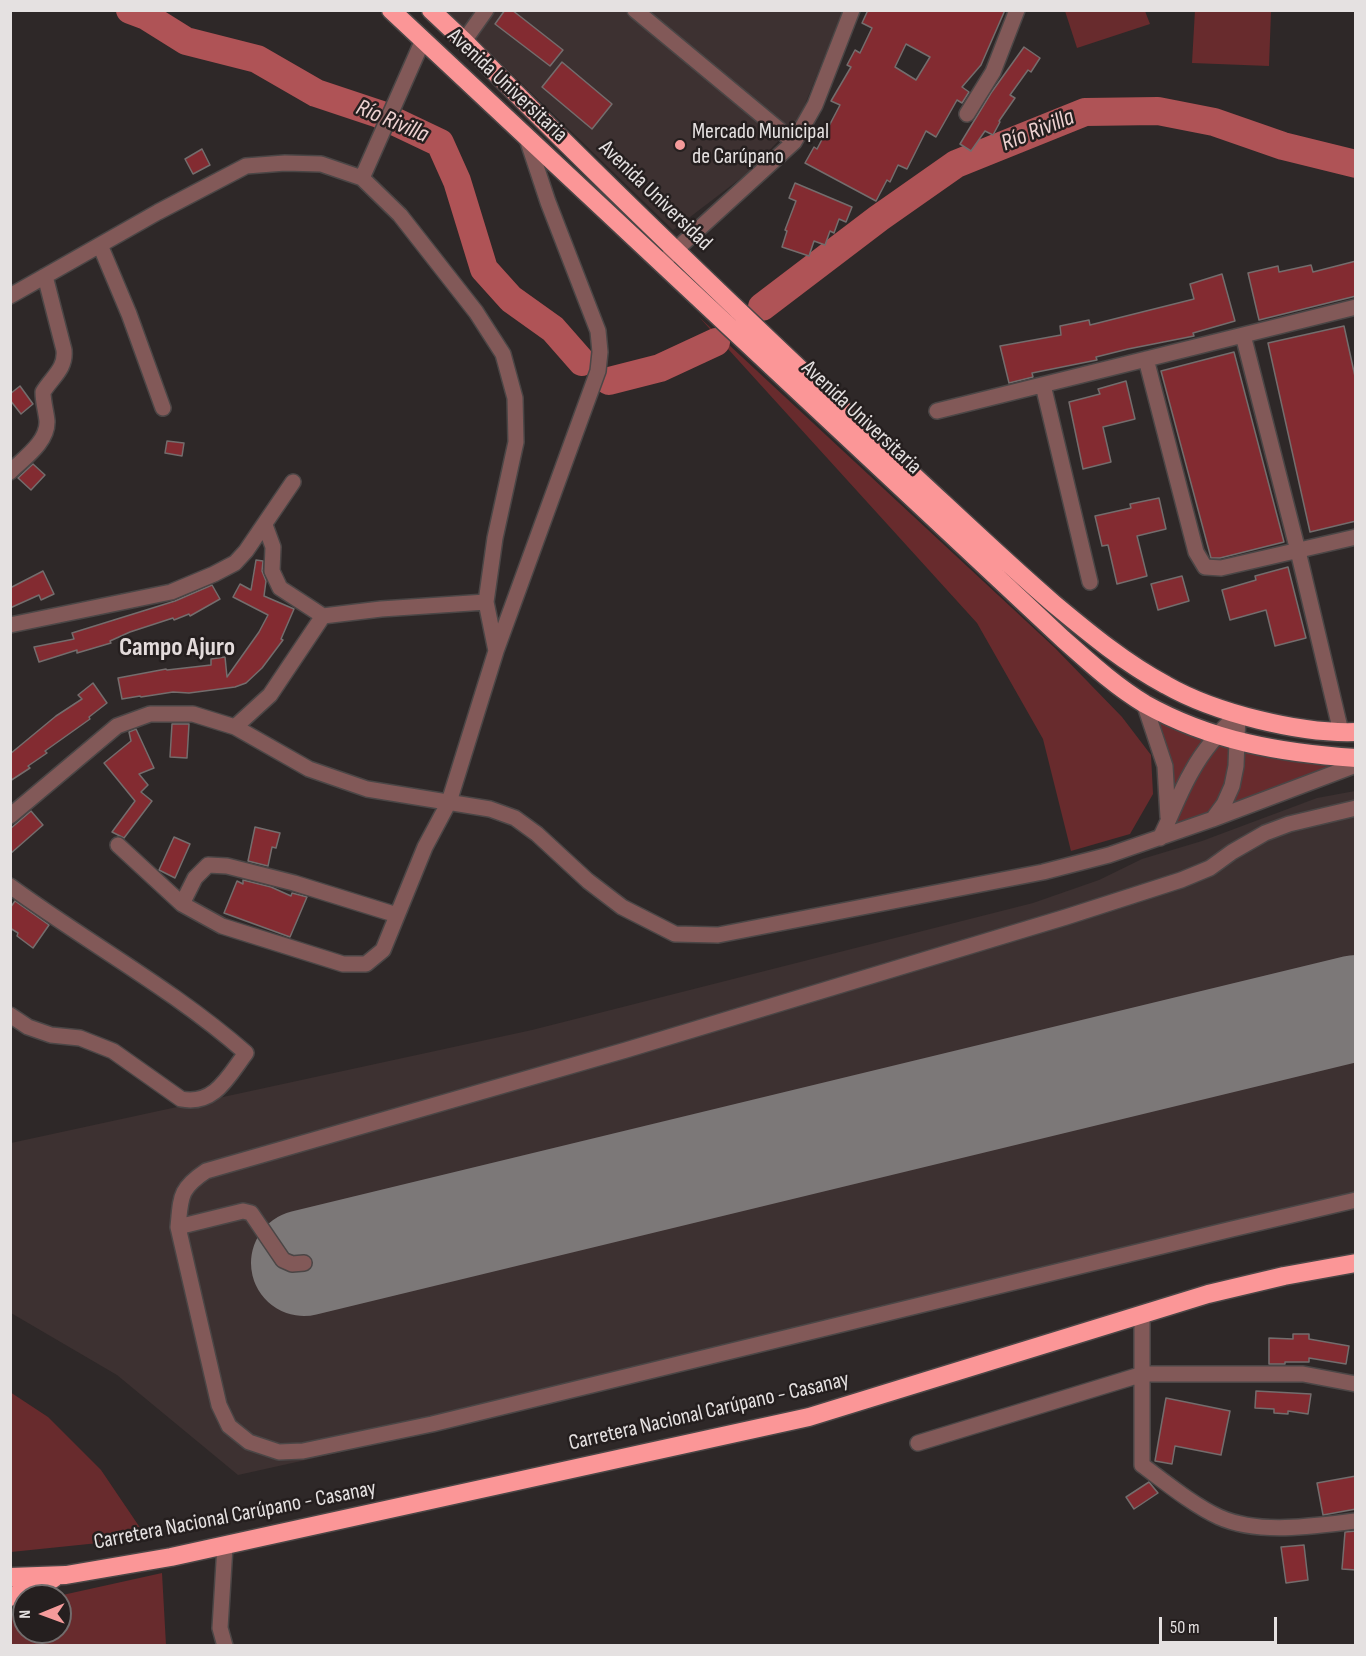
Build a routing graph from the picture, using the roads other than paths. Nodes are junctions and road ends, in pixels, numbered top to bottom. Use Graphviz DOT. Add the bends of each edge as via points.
graph roads {
  1 [pos="391,10"];
  2 [pos="431,10"];
  3 [pos="486,10"];
  4 [pos="635,10"];
  5 [pos="852,10"];
  6 [pos="1017,10"];
  7 [pos="423,40"];
  8 [pos="464,40"];
  9 [pos="967,114"];
  10 [pos="527,140"];
  11 [pos="794,142"];
  12 [pos="362,178"];
  13 [pos="100,245"];
  14 [pos="675,250"];
  15 [pos="663,264"];
  16 [pos="45,276"];
  17 [pos="10,296"];
  18 [pos="1355,310"];
  19 [pos="1244,335"];
  20 [pos="768,340"];
  21 [pos="1146,359"];
  22 [pos="1043,385"];
  23 [pos="163,408"];
  24 [pos="937,411"];
  25 [pos="10,472"];
  26 [pos="293,482"];
  27 [pos="265,525"];
  28 [pos="1356,537"];
  29 [pos="1298,551"];
  30 [pos="1090,582"];
  31 [pos="486,602"];
  32 [pos="323,616"];
  33 [pos="10,625"];
  34 [pos="496,651"];
  35 [pos="1144,703"];
  36 [pos="1238,714"];
  37 [pos="235,727"];
  38 [pos="1348,732"];
  39 [pos="1217,735"];
  40 [pos="1237,741"];
  41 [pos="1356,758"];
  42 [pos="1356,765"];
  43 [pos="449,802"];
  44 [pos="1356,808"];
  45 [pos="10,816"];
  46 [pos="1213,819"];
  47 [pos="1168,822"];
  48 [pos="1160,838"];
  49 [pos="118,845"];
  50 [pos="10,886"];
  51 [pos="182,904"];
  52 [pos="397,915"];
  53 [pos="10,1015"];
  54 [pos="1356,1200"];
  55 [pos="178,1227"];
  56 [pos="304,1263"];
  57 [pos="1356,1263"];
  58 [pos="1142,1314"];
  59 [pos="1143,1374"];
  60 [pos="1356,1384"];
  61 [pos="918,1443"];
  62 [pos="1356,1521"];
  63 [pos="225,1546"];
  64 [pos="66,1575"];
  65 [pos="10,1577"];
  66 [pos="10,1597"];
  67 [pos="225,1646"];
  1 -- 7 [label="highway, Avenida Universitaria"];
  2 -- 8 [label="highway, Avenida Universidad"];
  3 -- 8 [label="street"];
  4 -- 11 [label="street"];
  5 -- 11 [label="street" via="815,105"];
  6 -- 9 [label="street" via="993,72"];
  7 -- 10 [label="highway, Avenida Universitaria"];
  7 -- 12 [label="street"];
  8 -- 14 [label="highway, Avenida Universidad"];
  10 -- 15 [label="highway, Avenida Universitaria"];
  10 -- 34 [label="street" via="598,331 600,352 598,372"];
  11 -- 14 [label="street"];
  12 -- 13 [label="street" via="321,164 246,166"];
  12 -- 31 [label="street" via="400,215 476,312 503,354 515,398 516,442"];
  13 -- 16 [label="street"];
  13 -- 23 [label="street"];
  14 -- 15 [label="street"];
  14 -- 20 [label="highway, Avenida Universidad"];
  15 -- 35 [label="highway, Avenida Universitaria" via="1063,639"];
  16 -- 17 [label="street"];
  16 -- 25 [label="street" via="65,359 43,392 46,434"];
  18 -- 19 [label="street"];
  19 -- 21 [label="street"];
  19 -- 29 [label="street"];
  20 -- 36 [label="highway, Avenida Universitaria" via="1019,574 1090,634 1168,687"];
  21 -- 22 [label="street"];
  21 -- 29 [label="street" via="1196,552 1205,567 1221,568"];
  22 -- 24 [label="street"];
  22 -- 30 [label="street"];
  26 -- 27 [label="street"];
  27 -- 32 [label="street" via="273,547 272,571 280,588"];
  27 -- 33 [label="street" via="235,563 171,592"];
  28 -- 29 [label="street"];
  29 -- 38 [label="street"];
  31 -- 32 [label="street"];
  31 -- 34 [label="street"];
  32 -- 37 [label="street" via="270,695"];
  34 -- 43 [label="street"];
  35 -- 39 [label="highway, Avenida Universitaria"];
  35 -- 47 [label="street" via="1165,766"];
  36 -- 38 [label="highway, Avenida Universitaria" via="1277,724"];
  36 -- 39 [label="street"];
  36 -- 40 [label="street"];
  37 -- 43 [label="street" via="309,769 368,789"];
  37 -- 45 [label="street" via="193,714 150,714 117,726"];
  39 -- 40 [label="highway, Avenida Universitaria"];
  39 -- 47 [label="street" via="1191,772"];
  40 -- 41 [label="highway, Avenida Universitaria" via="1299,754"];
  40 -- 46 [label="street" via="1232,786"];
  42 -- 46 [label="street"];
  43 -- 48 [label="street" via="515,818 622,907 675,934 718,935 841,913 1043,872"];
  43 -- 52 [label="street"];
  44 -- 55 [label="street" via="1288,824 1265,833 1210,868 1066,917 206,1171 190,1182 181,1199"];
  46 -- 48 [label="street"];
  47 -- 48 [label="street"];
  49 -- 51 [label="street"];
  50 -- 53 [label="street" via="137,971 246,1053 217,1092 188,1100 113,1051 80,1038 51,1035 28,1027"];
  51 -- 52 [label="street" via="195,878 208,865 294,883"];
  51 -- 52 [label="street" via="222,926 343,964 366,964 383,950"];
  54 -- 55 [label="street" via="432,1424 303,1451 279,1452 249,1442 229,1426 219,1406"];
  55 -- 56 [label="street" via="243,1211 251,1213 283,1260"];
  57 -- 58 [label="highway, Carretera Nacional Carúpano - Casanay" via="1208,1294"];
  58 -- 59 [label="street"];
  58 -- 63 [label="highway, Carretera Nacional Carúpano - Casanay" via="808,1417"];
  59 -- 60 [label="street" via="1303,1374"];
  59 -- 61 [label="street"];
  59 -- 62 [label="street" via="1142,1465 1176,1490 1219,1517 1258,1527 1304,1528"];
  63 -- 64 [label="highway, Carretera Nacional Carúpano - Casanay"];
  63 -- 67 [label="street" via="220,1628"];
  64 -- 65 [label="highway, Carretera Nacional Carúpano - Casanay"];
  64 -- 66 [label="highway, Carretera Nacional Carúpano - Casanay"];
}
